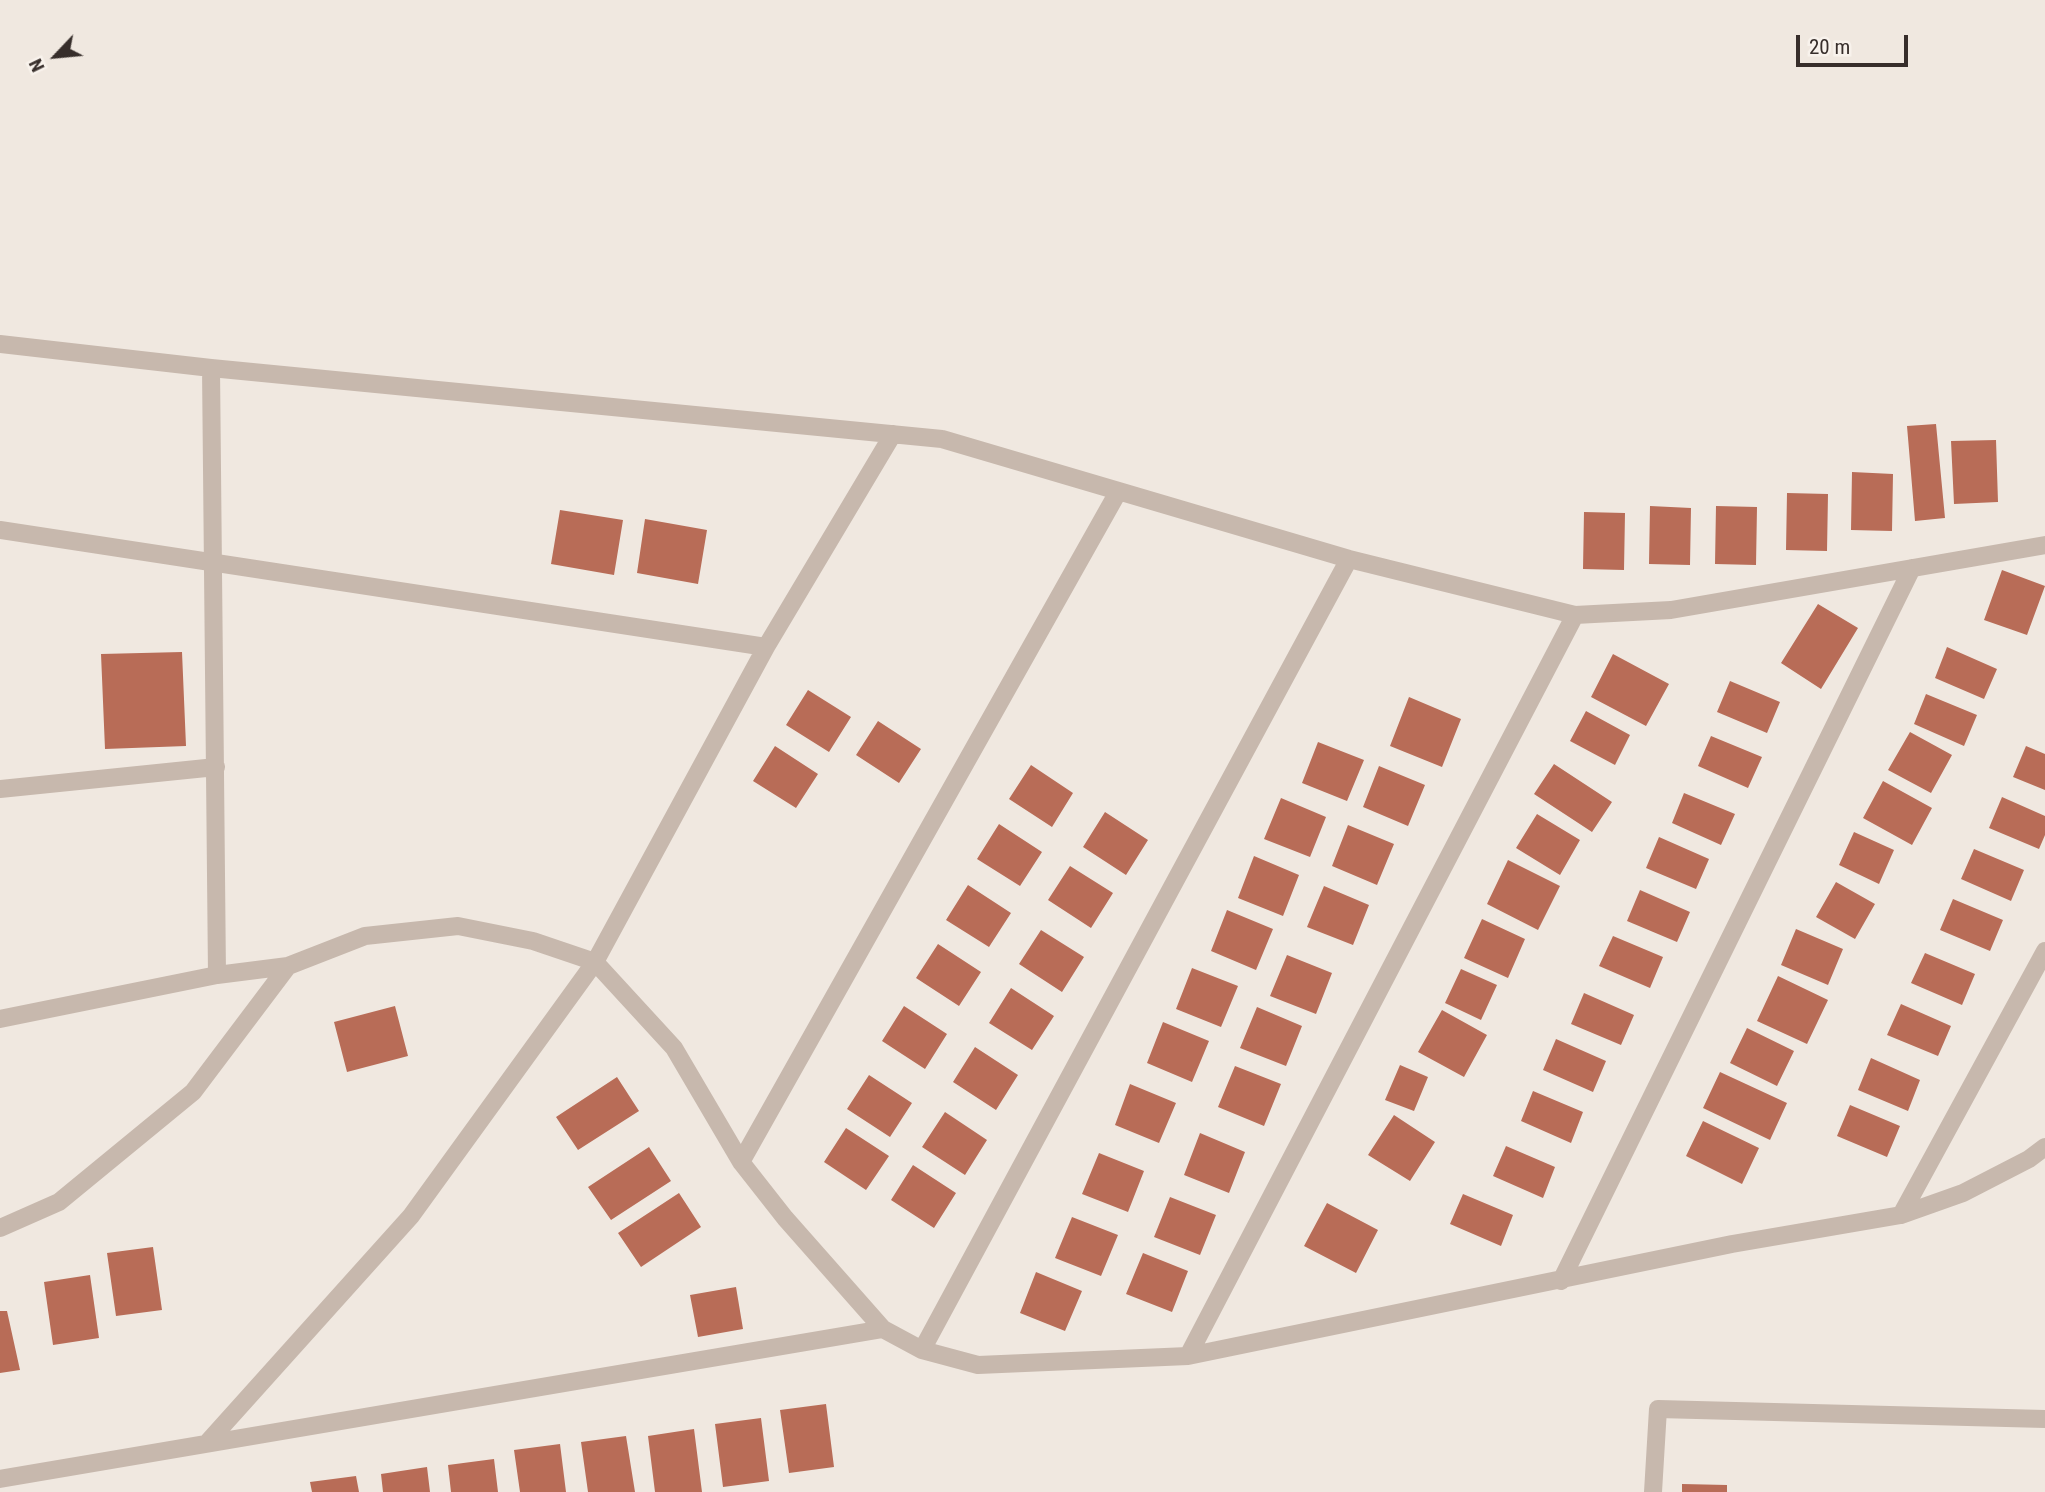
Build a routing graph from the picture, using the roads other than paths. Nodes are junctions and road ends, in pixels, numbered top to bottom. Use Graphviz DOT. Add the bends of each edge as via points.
graph roads {
  1 [pos="0,344"];
  2 [pos="211,368"];
  3 [pos="893,434"];
  4 [pos="1118,492"];
  5 [pos="0,530"];
  6 [pos="2045,545"];
  7 [pos="1349,559"];
  8 [pos="213,563"];
  9 [pos="1912,568"];
  10 [pos="1575,615"];
  11 [pos="766,648"];
  12 [pos="216,767"];
  13 [pos="0,789"];
  14 [pos="2045,951"];
  15 [pos="595,962"];
  16 [pos="288,966"];
  17 [pos="217,975"];
  18 [pos="0,1018"];
  19 [pos="2045,1147"];
  20 [pos="741,1162"];
  21 [pos="1901,1215"];
  22 [pos="0,1228"];
  23 [pos="1561,1281"];
  24 [pos="883,1329"];
  25 [pos="922,1349"];
  26 [pos="1188,1356"];
  27 [pos="2045,1419"];
  28 [pos="208,1443"];
  29 [pos="0,1479"];
  30 [pos="1653,1492"];
  1 -- 2 [label="street"];
  2 -- 3 [label="street"];
  2 -- 8 [label="street"];
  3 -- 4 [label="street" via="942,439"];
  3 -- 11 [label="street"];
  4 -- 7 [label="street"];
  4 -- 20 [label="street"];
  5 -- 8 [label="street"];
  6 -- 9 [label="street"];
  7 -- 10 [label="street"];
  7 -- 25 [label="street"];
  8 -- 11 [label="street"];
  8 -- 12 [label="street"];
  9 -- 10 [label="street" via="1671,610"];
  9 -- 23 [label="street"];
  10 -- 26 [label="street"];
  11 -- 15 [label="street"];
  12 -- 13 [label="street"];
  12 -- 17 [label="street"];
  14 -- 21 [label="street"];
  15 -- 16 [label="street" via="533,941 458,926 365,936"];
  15 -- 20 [label="street" via="674,1048"];
  15 -- 28 [label="street" via="411,1216"];
  16 -- 17 [label="street"];
  16 -- 22 [label="street" via="193,1092 60,1202"];
  17 -- 18 [label="street"];
  19 -- 21 [label="street" via="1963,1194"];
  20 -- 24 [label="street"];
  21 -- 23 [label="street" via="1732,1244"];
  23 -- 26 [label="street"];
  24 -- 25 [label="street"];
  24 -- 28 [label="street"];
  25 -- 26 [label="street" via="978,1365"];
  27 -- 30 [label="street" via="1658,1409"];
  28 -- 29 [label="street"];
}
